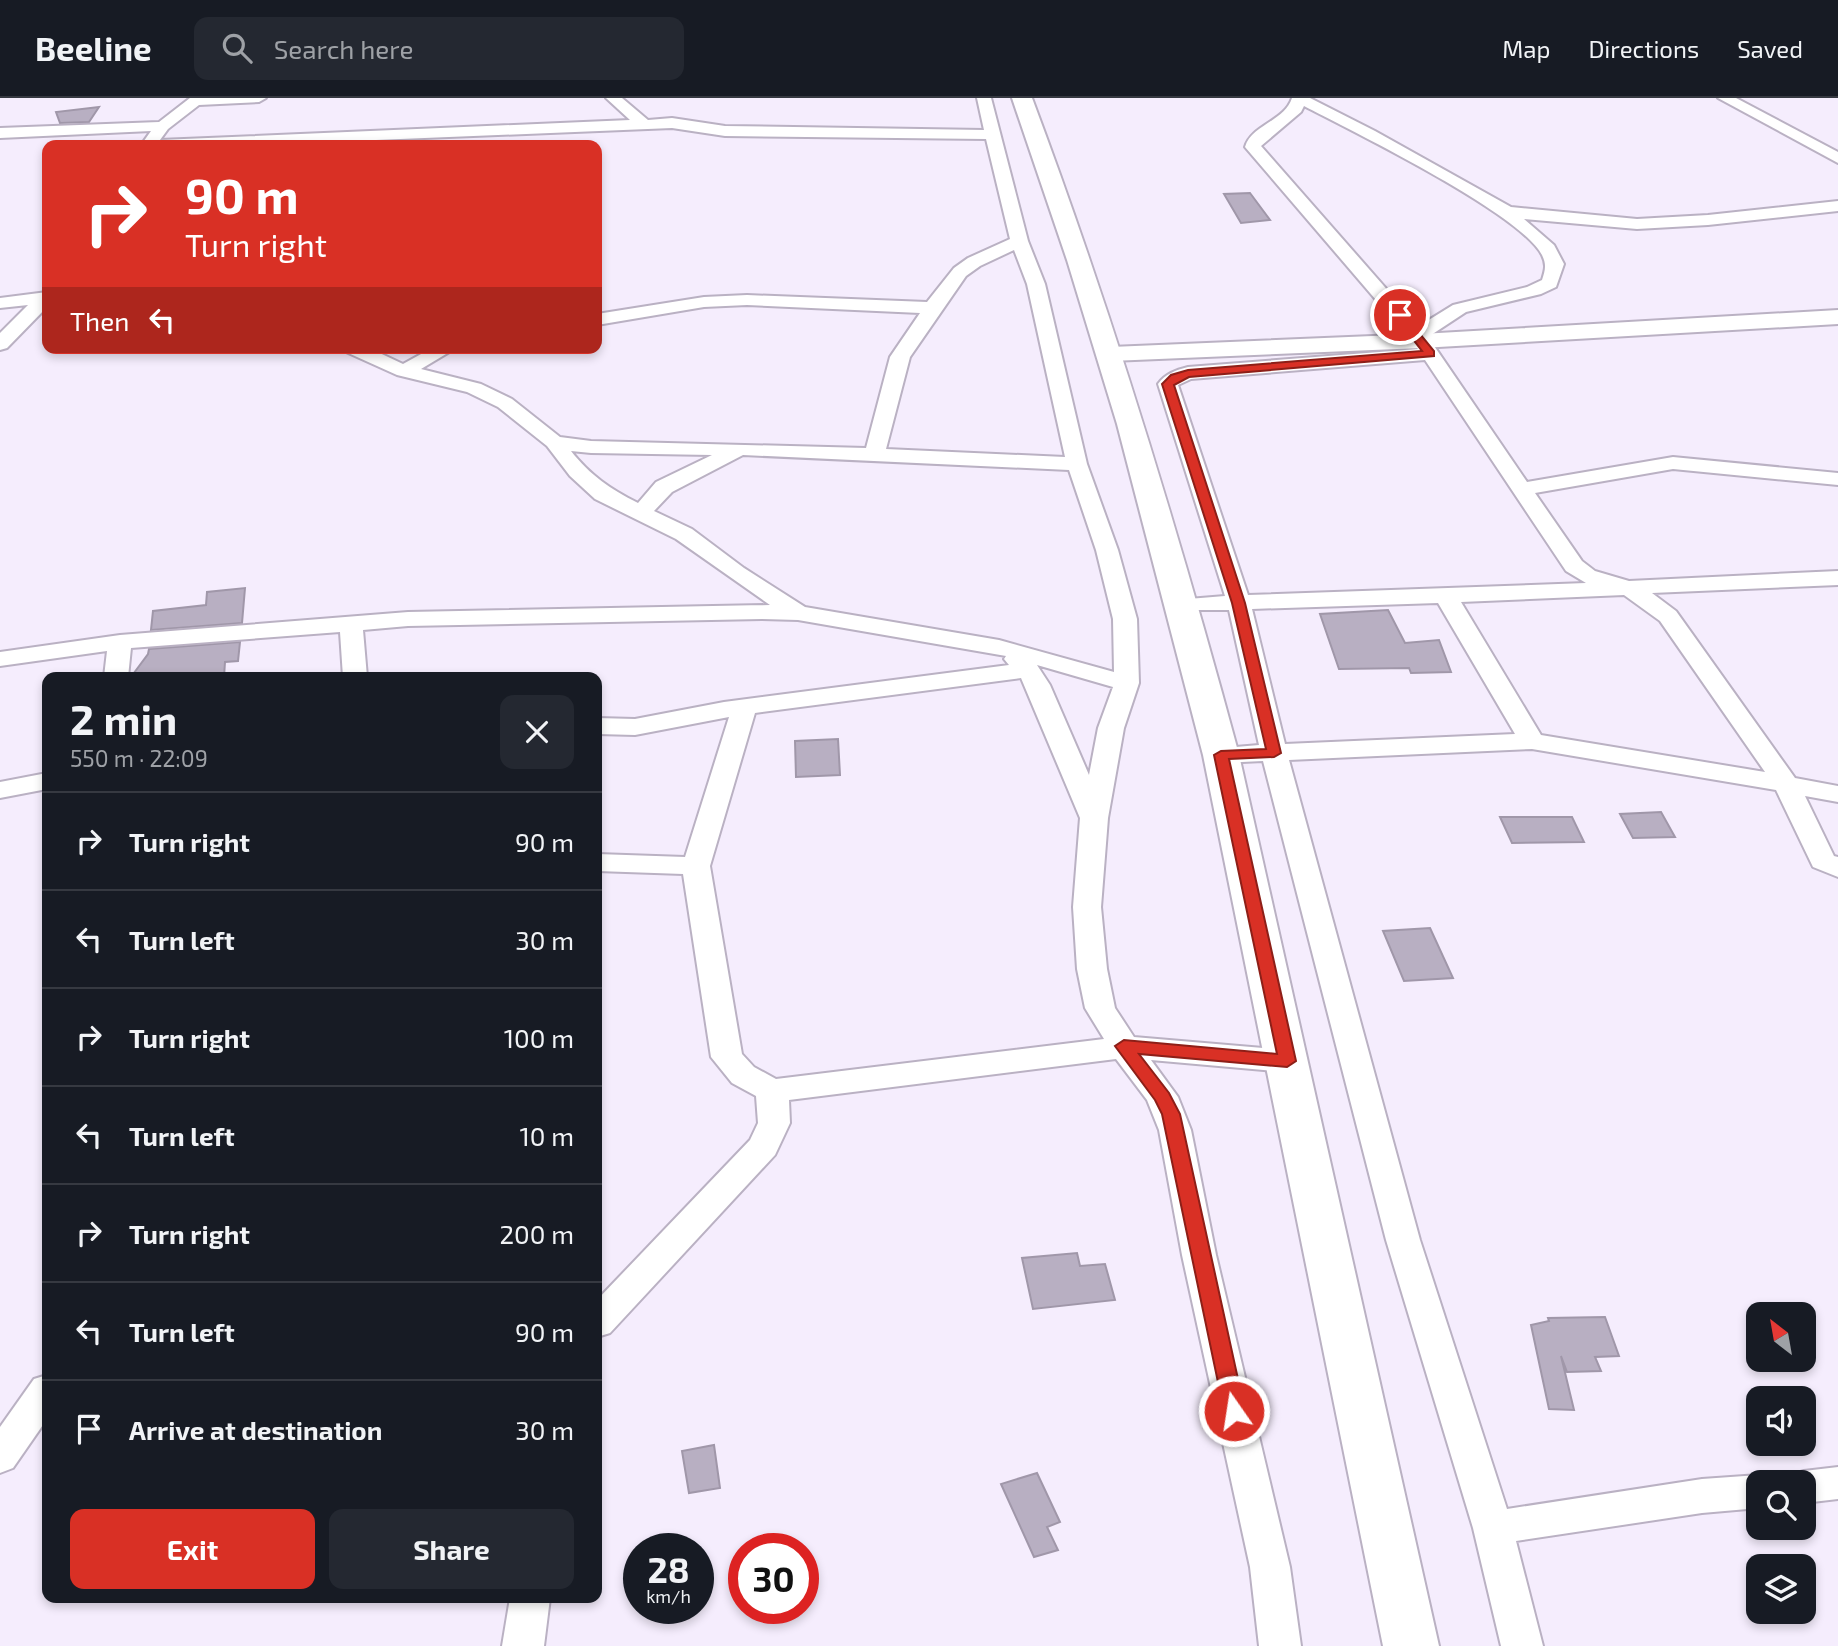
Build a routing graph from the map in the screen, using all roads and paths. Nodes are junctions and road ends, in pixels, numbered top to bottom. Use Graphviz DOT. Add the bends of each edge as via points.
graph roads {
  1 [pos="259,98"];
  2 [pos="613,98"];
  3 [pos="984,98"];
  4 [pos="1022,98"];
  5 [pos="1299,98"];
  6 [pos="1725,98"];
  7 [pos="197,99"];
  8 [pos="644,124"];
  9 [pos="163,127"];
  10 [pos="497,129"];
  11 [pos="0,133"];
  12 [pos="995,135"];
  13 [pos="152,140"];
  14 [pos="257,140"];
  15 [pos="495,140"];
  16 [pos="1838,158"];
  17 [pos="1838,206"];
  18 [pos="1507,212"];
  19 [pos="1637,224"];
  20 [pos="1019,241"];
  21 [pos="1541,241"];
  22 [pos="42,299"];
  23 [pos="0,303"];
  24 [pos="42,303"];
  25 [pos="932,308"];
  26 [pos="1838,317"];
  27 [pos="602,318"];
  28 [pos="0,344"];
  29 [pos="1423,344"];
  30 [pos="366,354"];
  31 [pos="436,354"];
  32 [pos="1111,354"];
  33 [pos="404,371"];
  34 [pos="554,442"];
  35 [pos="739,449"];
  36 [pos="874,456"];
  37 [pos="1077,464"];
  38 [pos="1838,479"];
  39 [pos="1522,489"];
  40 [pos="640,513"];
  41 [pos="1838,578"];
  42 [pos="1630,588"];
  43 [pos="1446,596"];
  44 [pos="1239,603"];
  45 [pos="1184,605"];
  46 [pos="798,614"];
  47 [pos="351,624"];
  48 [pos="120,642"];
  49 [pos="999,647"];
  50 [pos="0,659"];
  51 [pos="1028,670"];
  52 [pos="117,672"];
  53 [pos="355,672"];
  54 [pos="1128,683"];
  55 [pos="744,709"];
  56 [pos="602,726"];
  57 [pos="1532,741"];
  58 [pos="1274,753"];
  59 [pos="1221,755"];
  60 [pos="42,782"];
  61 [pos="1786,783"];
  62 [pos="0,790"];
  63 [pos="1838,794"];
  64 [pos="1094,818"];
  65 [pos="602,863"];
  66 [pos="696,866"];
  67 [pos="1838,868"];
  68 [pos="1124,1046"];
  69 [pos="1287,1061"];
  70 [pos="772,1091"];
  71 [pos="602,1318"];
  72 [pos="42,1397"];
  73 [pos="0,1457"];
  74 [pos="1838,1483"];
  75 [pos="1816,1485"];
  76 [pos="1746,1492"];
  77 [pos="1493,1528"];
  78 [pos="529,1603"];
  79 [pos="523,1646"];
  80 [pos="1280,1646"];
  81 [pos="1411,1646"];
  82 [pos="1522,1646"];
  1 -- 7 [label="street"];
  2 -- 8 [label="street"];
  3 -- 12 [label="street"];
  4 -- 32 [label="main road"];
  5 -- 18 [label="street"];
  5 -- 29 [label="street" via="1296,109 1253,147"];
  6 -- 16 [label="street"];
  7 -- 9 [label="street"];
  8 -- 10 [label="street"];
  8 -- 12 [label="street" via="725,131"];
  9 -- 11 [label="street"];
  9 -- 13 [label="street"];
  10 -- 14 [label="street"];
  10 -- 15 [label="street"];
  12 -- 20 [label="street"];
  17 -- 19 [label="street"];
  18 -- 19 [label="street"];
  18 -- 21 [label="street"];
  19 -- 21 [label="street"];
  20 -- 25 [label="street" via="960,272"];
  20 -- 37 [label="street" via="1035,284"];
  21 -- 29 [label="street" via="1555,264 1550,284 1454,310 1440,317"];
  22 -- 23 [label="street"];
  24 -- 28 [label="street"];
  25 -- 27 [label="street" via="715,302"];
  25 -- 36 [label="street" via="900,357"];
  26 -- 29 [label="street"];
  29 -- 32 [label="street"];
  29 -- 39 [label="street"];
  29 -- 44 [label="street" via="1188,373 1168,384"];
  30 -- 33 [label="street"];
  31 -- 33 [label="street"];
  32 -- 45 [label="main road"];
  33 -- 34 [label="street" via="451,380 505,403"];
  34 -- 35 [label="street" via="591,447"];
  34 -- 40 [label="street" via="587,483"];
  35 -- 36 [label="street"];
  35 -- 40 [label="street" via="664,487"];
  36 -- 37 [label="street"];
  37 -- 54 [label="street" via="1118,585 1125,619"];
  38 -- 39 [label="street" via="1673,463"];
  39 -- 42 [label="street" via="1580,572"];
  40 -- 46 [label="street" via="692,539"];
  41 -- 42 [label="street"];
  42 -- 43 [label="street"];
  42 -- 61 [label="street" via="1668,616"];
  43 -- 44 [label="street"];
  43 -- 57 [label="street"];
  44 -- 45 [label="street"];
  44 -- 58 [label="street"];
  45 -- 59 [label="main road"];
  46 -- 47 [label="street" via="726,611"];
  46 -- 49 [label="street"];
  47 -- 48 [label="street"];
  47 -- 53 [label="street"];
  48 -- 50 [label="street"];
  48 -- 52 [label="street"];
  49 -- 51 [label="street"];
  49 -- 54 [label="street"];
  51 -- 55 [label="street"];
  51 -- 64 [label="street"];
  54 -- 64 [label="street" via="1111,728"];
  55 -- 56 [label="street" via="635,727"];
  55 -- 66 [label="street"];
  57 -- 58 [label="street"];
  57 -- 61 [label="street"];
  58 -- 59 [label="street"];
  58 -- 77 [label="street" via="1403,1240"];
  59 -- 69 [label="main road"];
  60 -- 62 [label="street"];
  61 -- 63 [label="street"];
  61 -- 67 [label="street" via="1823,861"];
  64 -- 68 [label="street" via="1087,907 1092,969 1100,1008"];
  65 -- 66 [label="street"];
  66 -- 70 [label="street" via="727,1057 743,1074"];
  68 -- 69 [label="street"];
  68 -- 70 [label="street"];
  68 -- 80 [label="street" via="1162,1097 1175,1130 1269,1567"];
  69 -- 81 [label="main road"];
  70 -- 71 [label="street" via="774,1123 762,1147"];
  72 -- 73 [label="street"];
  74 -- 75 [label="street"];
  76 -- 77 [label="street"];
  77 -- 82 [label="street"];
  78 -- 79 [label="street"];
}
